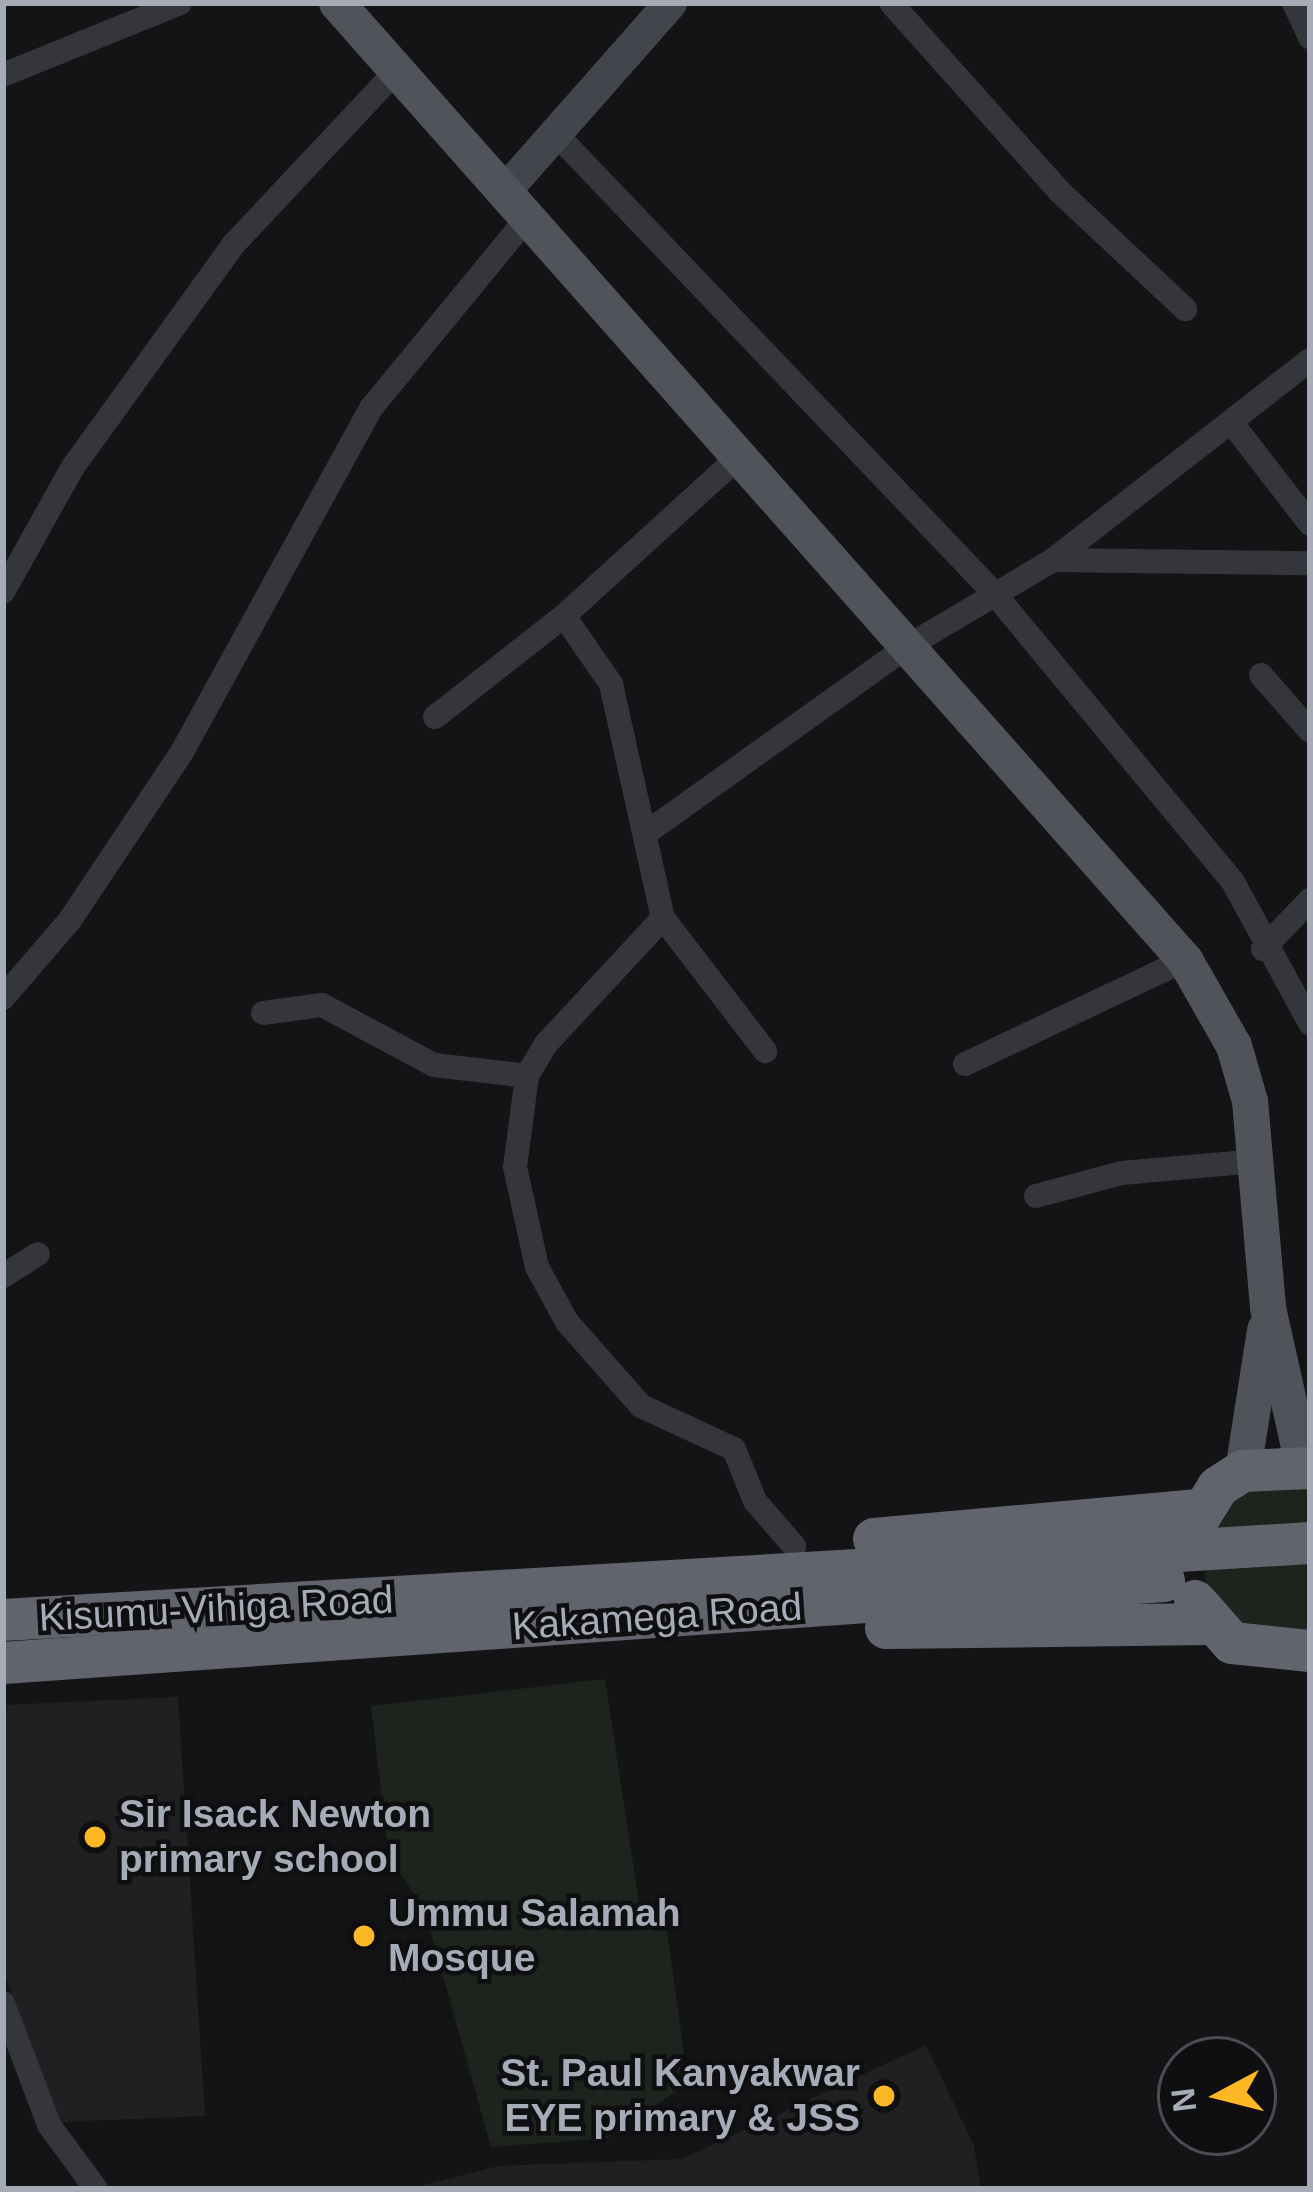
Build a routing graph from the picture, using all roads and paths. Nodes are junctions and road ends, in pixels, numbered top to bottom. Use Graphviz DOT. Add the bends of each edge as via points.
graph roads {
  1 [pos="180,3"];
  2 [pos="337,3"];
  3 [pos="670,3"];
  4 [pos="891,3"];
  5 [pos="1294,3"];
  6 [pos="1310,38"];
  7 [pos="398,69"];
  8 [pos="3,75"];
  9 [pos="557,135"];
  10 [pos="516,203"];
  11 [pos="1185,309"];
  12 [pos="1305,371"];
  13 [pos="1231,422"];
  14 [pos="743,453"];
  15 [pos="1310,524"];
  16 [pos="1053,560"];
  17 [pos="1310,563"];
  18 [pos="3,592"];
  19 [pos="994,593"];
  20 [pos="564,616"];
  21 [pos="910,645"];
  22 [pos="1261,675"];
  23 [pos="435,717"];
  24 [pos="1310,731"];
  25 [pos="646,833"];
  26 [pos="1310,900"];
  27 [pos="663,918"];
  28 [pos="1263,949"];
  29 [pos="1185,960"];
  30 [pos="3,998"];
  31 [pos="263,1012"];
  32 [pos="1310,1023"];
  33 [pos="765,1051"];
  34 [pos="965,1064"];
  35 [pos="527,1076"];
  36 [pos="1257,1161"];
  37 [pos="1036,1196"];
  38 [pos="38,1254"];
  39 [pos="3,1276"];
  40 [pos="1268,1308"];
  41 [pos="1306,1467"];
  42 [pos="1243,1471"];
  43 [pos="1198,1510"];
  44 [pos="1310,1544"];
  45 [pos="794,1546"];
  46 [pos="1310,1568"];
  47 [pos="434,1616"];
  48 [pos="3,1620"];
  49 [pos="1209,1624"];
  50 [pos="1310,1651"];
  51 [pos="3,1663"];
  52 [pos="3,2003"];
  53 [pos="96,2189"];
  1 -- 8 [label="street"];
  2 -- 7 [label="main road"];
  3 -- 9 [label="street"];
  4 -- 11 [label="street" via="1059,191"];
  5 -- 6 [label="street"];
  7 -- 10 [label="main road"];
  7 -- 18 [label="street" via="233,245 74,467"];
  9 -- 10 [label="street"];
  9 -- 19 [label="street"];
  10 -- 14 [label="main road"];
  10 -- 30 [label="street" via="371,407 182,752 70,920"];
  12 -- 13 [label="street"];
  13 -- 15 [label="street"];
  13 -- 16 [label="street"];
  14 -- 20 [label="street"];
  14 -- 21 [label="main road"];
  16 -- 17 [label="street"];
  16 -- 19 [label="street"];
  19 -- 21 [label="street"];
  19 -- 28 [label="street" via="1233,882"];
  20 -- 23 [label="street"];
  20 -- 25 [label="street" via="611,684"];
  21 -- 25 [label="street"];
  21 -- 29 [label="main road"];
  22 -- 24 [label="street"];
  25 -- 27 [label="street"];
  26 -- 28 [label="street"];
  27 -- 33 [label="street"];
  27 -- 35 [label="street"];
  28 -- 32 [label="street"];
  29 -- 34 [label="street"];
  29 -- 36 [label="main road" via="1234,1046"];
  31 -- 35 [label="street" via="322,1005 434,1065"];
  35 -- 45 [label="street" via="515,1167 537,1268 567,1322 641,1406 734,1449 755,1501"];
  36 -- 37 [label="street" via="1122,1173"];
  36 -- 40 [label="main road"];
  38 -- 39 [label="street"];
  40 -- 41 [label="main road"];
  40 -- 42 [label="main road"];
  41 -- 42 [label="highway"];
  42 -- 43 [label="highway"];
  43 -- 45 [label="highway"];
  43 -- 49 [label="highway" via="1186,1569"];
  44 -- 47 [label="highway, bridge"];
  45 -- 47 [label="highway" via="526,1568"];
  46 -- 47 [label="highway, Kakamega Road"];
  47 -- 48 [label="highway, Kisumu-Vihiga Road"];
  47 -- 49 [label="highway" via="516,1652 870,1629"];
  47 -- 51 [label="highway, Kakamega Road"];
  49 -- 50 [label="highway" via="1260,1654"];
  52 -- 53 [label="street" via="49,2125"];
}
